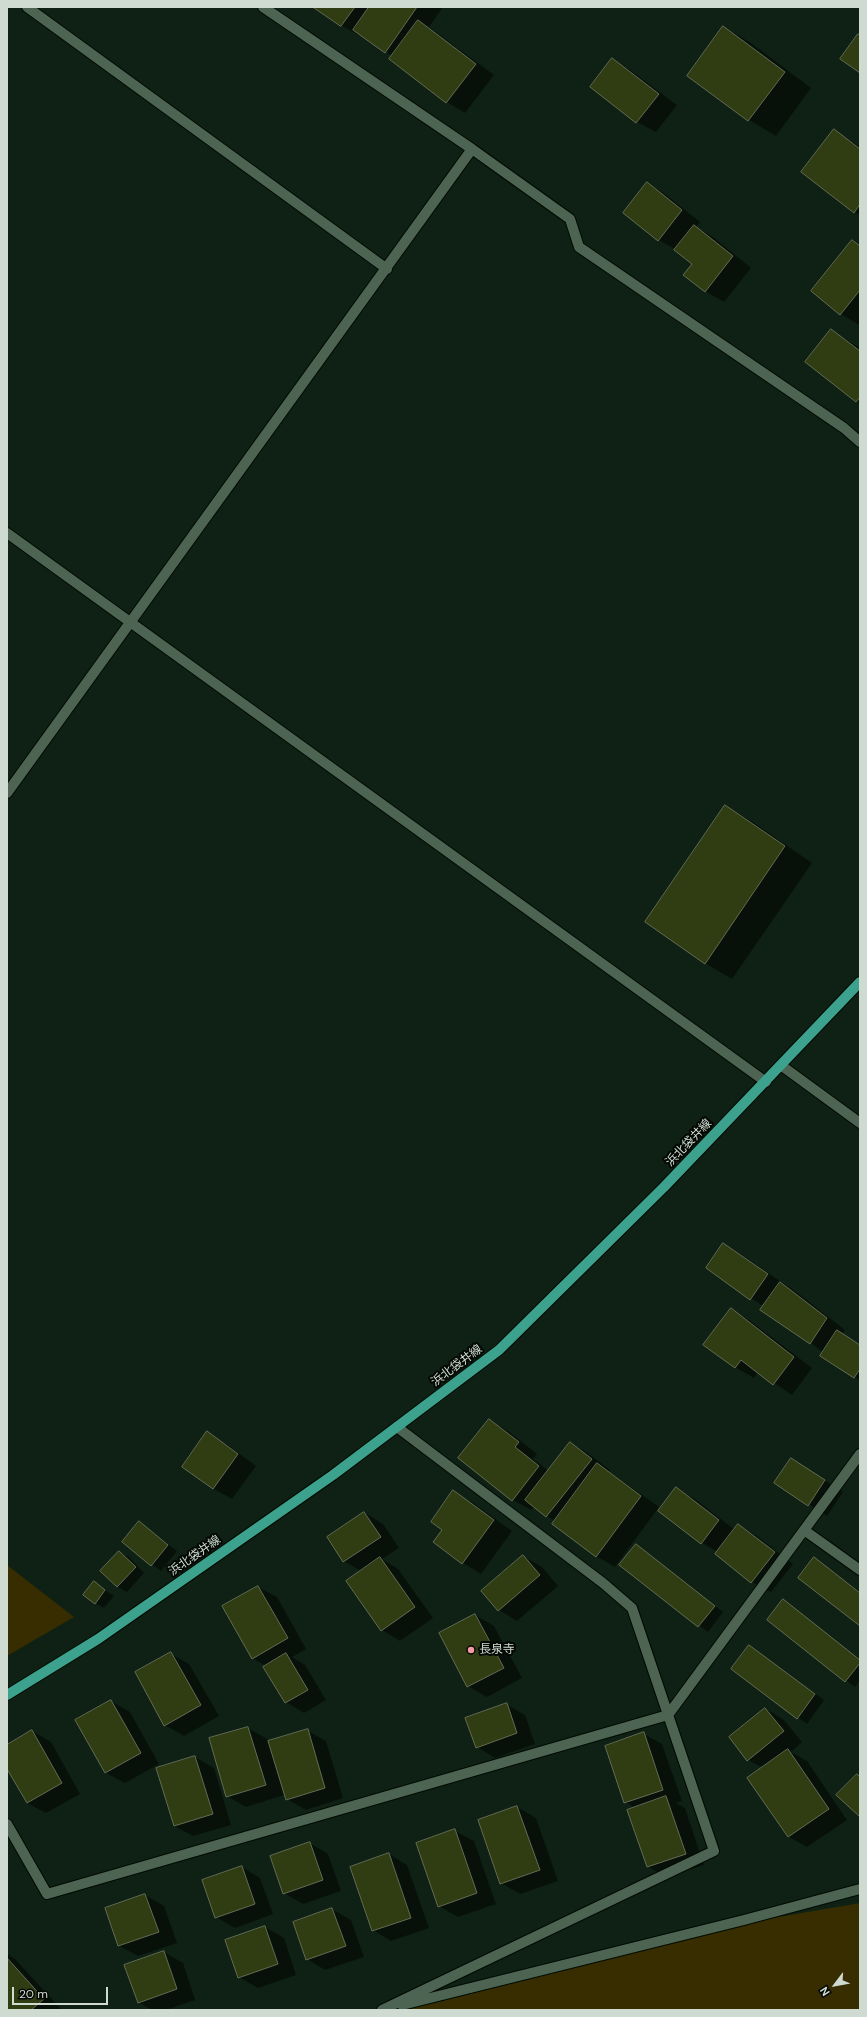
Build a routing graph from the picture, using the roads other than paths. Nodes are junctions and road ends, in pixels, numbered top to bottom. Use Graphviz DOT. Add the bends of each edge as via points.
graph roads {
  1 [pos="27,7"];
  2 [pos="264,7"];
  3 [pos="472,149"];
  4 [pos="387,269"];
  5 [pos="860,442"];
  6 [pos="7,533"];
  7 [pos="131,623"];
  8 [pos="7,793"];
  9 [pos="860,982"];
  10 [pos="782,1066"];
  11 [pos="766,1082"];
  12 [pos="860,1123"];
  13 [pos="397,1427"];
  14 [pos="860,1454"];
  15 [pos="804,1530"];
  16 [pos="860,1570"];
  17 [pos="7,1695"];
  18 [pos="668,1715"];
  19 [pos="7,1824"];
  20 [pos="860,1889"];
  21 [pos="382,2010"];
  1 -- 4 [label="street"];
  2 -- 3 [label="street"];
  3 -- 4 [label="street"];
  3 -- 5 [label="street" via="570,219 579,247 844,428"];
  4 -- 7 [label="street"];
  6 -- 7 [label="street"];
  7 -- 8 [label="street"];
  7 -- 11 [label="street"];
  9 -- 10 [label="main road, 浜北袋井線"];
  10 -- 11 [label="main road, 浜北袋井線"];
  10 -- 12 [label="street"];
  11 -- 13 [label="main road, 浜北袋井線" via="499,1350"];
  13 -- 17 [label="main road, 浜北袋井線" via="333,1475 98,1639"];
  13 -- 18 [label="street" via="603,1583 632,1608"];
  14 -- 15 [label="street"];
  15 -- 16 [label="street"];
  15 -- 18 [label="street"];
  18 -- 19 [label="street" via="47,1894"];
  18 -- 21 [label="street" via="714,1851"];
  20 -- 21 [label="street"];
}
